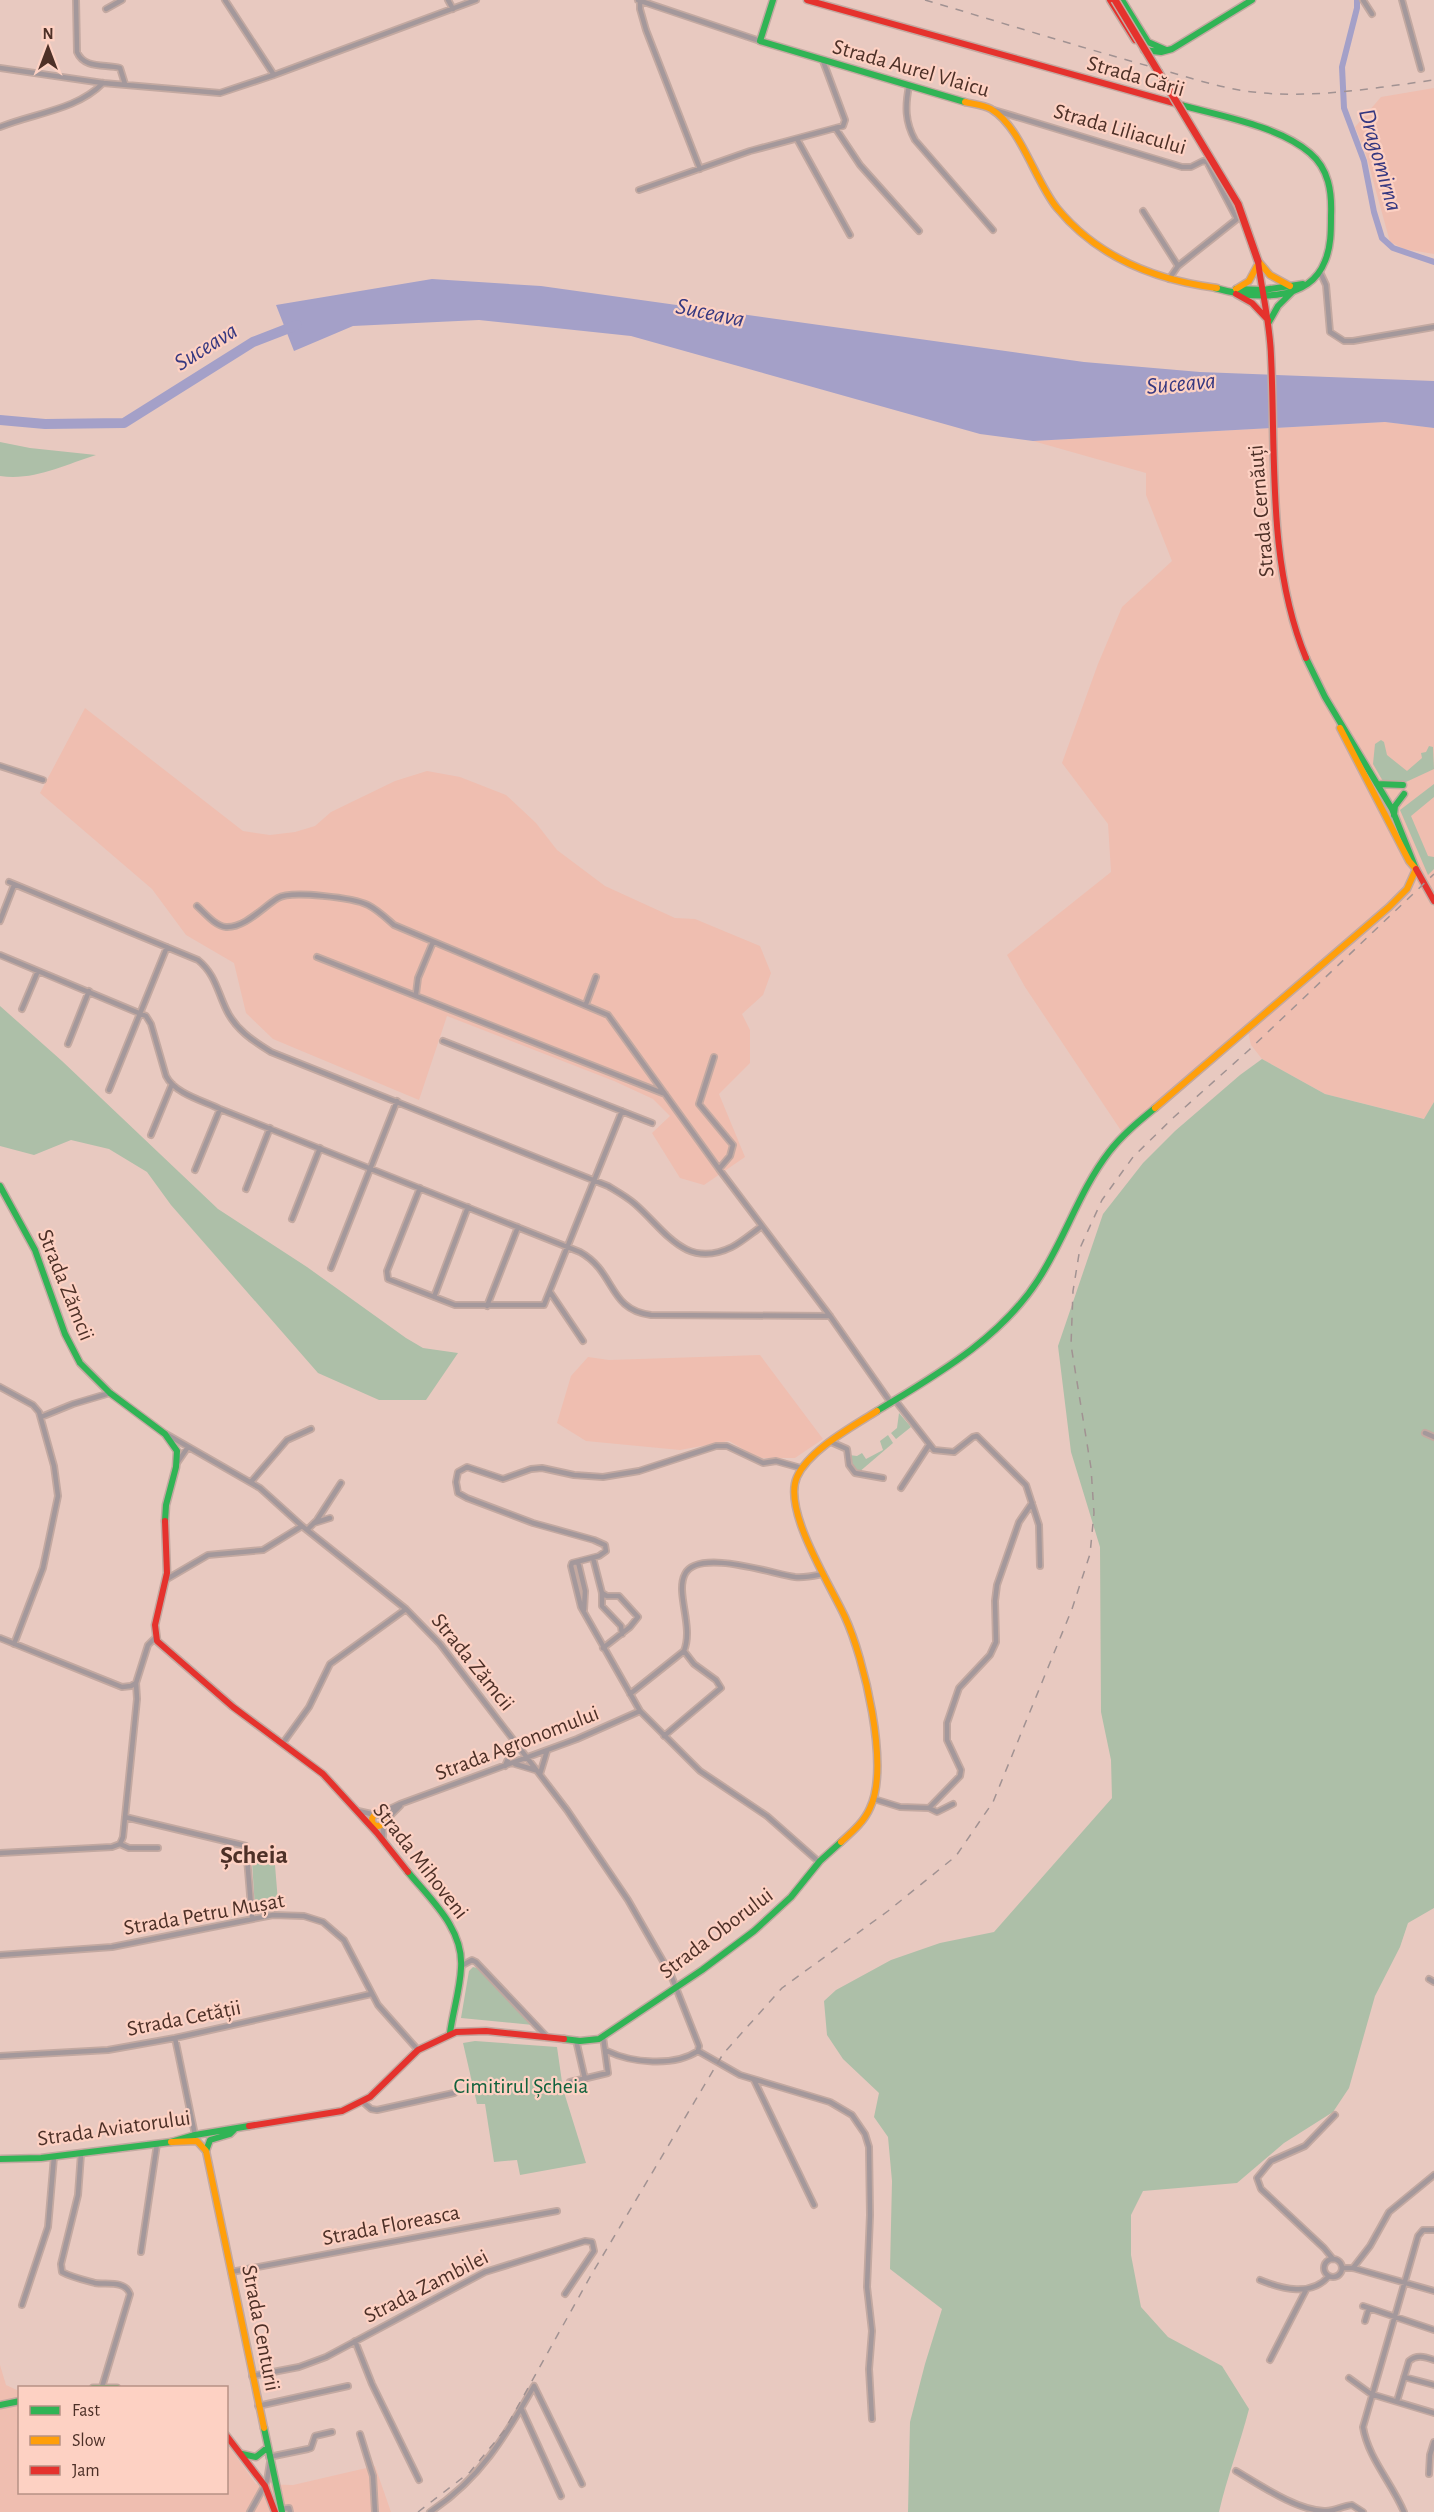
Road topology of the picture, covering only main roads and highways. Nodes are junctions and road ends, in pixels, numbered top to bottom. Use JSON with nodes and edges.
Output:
{"nodes":[{"id":1,"x":773,"y":0,"type":"edge"},
{"id":2,"x":807,"y":0,"type":"edge"},
{"id":3,"x":1110,"y":0,"type":"edge"},
{"id":4,"x":1114,"y":0,"type":"edge"},
{"id":5,"x":1122,"y":0,"type":"edge"},
{"id":6,"x":1252,"y":0,"type":"edge"},
{"id":7,"x":1172,"y":49,"type":"junction"},
{"id":8,"x":1258,"y":261,"type":"junction"},
{"id":9,"x":1292,"y":289,"type":"junction"},
{"id":10,"x":1236,"y":292,"type":"junction"},
{"id":11,"x":1264,"y":294,"type":"junction"},
{"id":12,"x":1269,"y":322,"type":"junction"},
{"id":13,"x":1322,"y":690,"type":"junction"},
{"id":14,"x":1377,"y":784,"type":"junction"},
{"id":15,"x":1394,"y":818,"type":"junction"},
{"id":16,"x":1416,"y":869,"type":"junction"},
{"id":17,"x":1434,"y":902,"type":"edge"},
{"id":18,"x":0,"y":1186,"type":"edge"},
{"id":19,"x":156,"y":1637,"type":"joint"},
{"id":20,"x":450,"y":2033,"type":"junction"},
{"id":21,"x":234,"y":2130,"type":"junction"},
{"id":22,"x":171,"y":2142,"type":"junction"},
{"id":23,"x":206,"y":2151,"type":"junction"},
{"id":24,"x":0,"y":2159,"type":"edge"},
{"id":25,"x":18,"y":2401,"type":"edge"},
{"id":26,"x":0,"y":2405,"type":"edge"},
{"id":27,"x":228,"y":2438,"type":"edge"},
{"id":28,"x":267,"y":2448,"type":"junction"},
{"id":29,"x":242,"y":2454,"type":"junction"},
{"id":30,"x":279,"y":2511,"type":"edge"}],
"edges":[{"from":1,"to":10,"type":"main road","name":"Strada Aurel Vlaicu"},
{"from":2,"to":9,"type":"main road","name":"Strada Gării"},
{"from":3,"to":7,"type":"main road"},
{"from":4,"to":8,"type":"main road","name":"Strada Cernăuți","bridge":true},
{"from":5,"to":7,"type":"main road"},
{"from":6,"to":7,"type":"main road"},
{"from":8,"to":9,"type":"main road"},
{"from":8,"to":10,"type":"main road"},
{"from":8,"to":11,"type":"main road","name":"Strada Cernăuți"},
{"from":9,"to":11,"type":"main road"},
{"from":9,"to":12,"type":"main road"},
{"from":10,"to":11,"type":"main road","name":"Strada Aurel Vlaicu"},
{"from":10,"to":12,"type":"main road"},
{"from":11,"to":12,"type":"main road","name":"Strada Cernăuți"},
{"from":12,"to":13,"type":"main road","name":"Strada Cernăuți"},
{"from":13,"to":14,"type":"main road","name":"Strada Cernăuți"},
{"from":13,"to":16,"type":"main road","name":"Strada Cernăuți"},
{"from":14,"to":15,"type":"main road","name":"Strada Cernăuți"},
{"from":14,"to":15,"type":"main road"},
{"from":15,"to":16,"type":"main road","name":"Strada Cernăuți"},
{"from":16,"to":17,"type":"main road","name":"Strada Cernăuți"},
{"from":16,"to":20,"type":"main road","name":"Strada Oborului"},
{"from":18,"to":19,"type":"main road","name":"Strada Zămcii"},
{"from":19,"to":20,"type":"main road","name":"Strada Mihoveni"},
{"from":20,"to":21,"type":"main road"},
{"from":21,"to":22,"type":"main road","name":"Strada Aviatorului"},
{"from":21,"to":23,"type":"main road"},
{"from":22,"to":23,"type":"main road"},
{"from":22,"to":24,"type":"main road","name":"Strada Aviatorului"},
{"from":23,"to":28,"type":"main road","name":"Strada Centurii"},
{"from":25,"to":26,"type":"main road"},
{"from":27,"to":29,"type":"main road"},
{"from":28,"to":29,"type":"main road"},
{"from":28,"to":30,"type":"main road","name":"Strada Centurii"},
{"from":29,"to":30,"type":"main road"}]}
